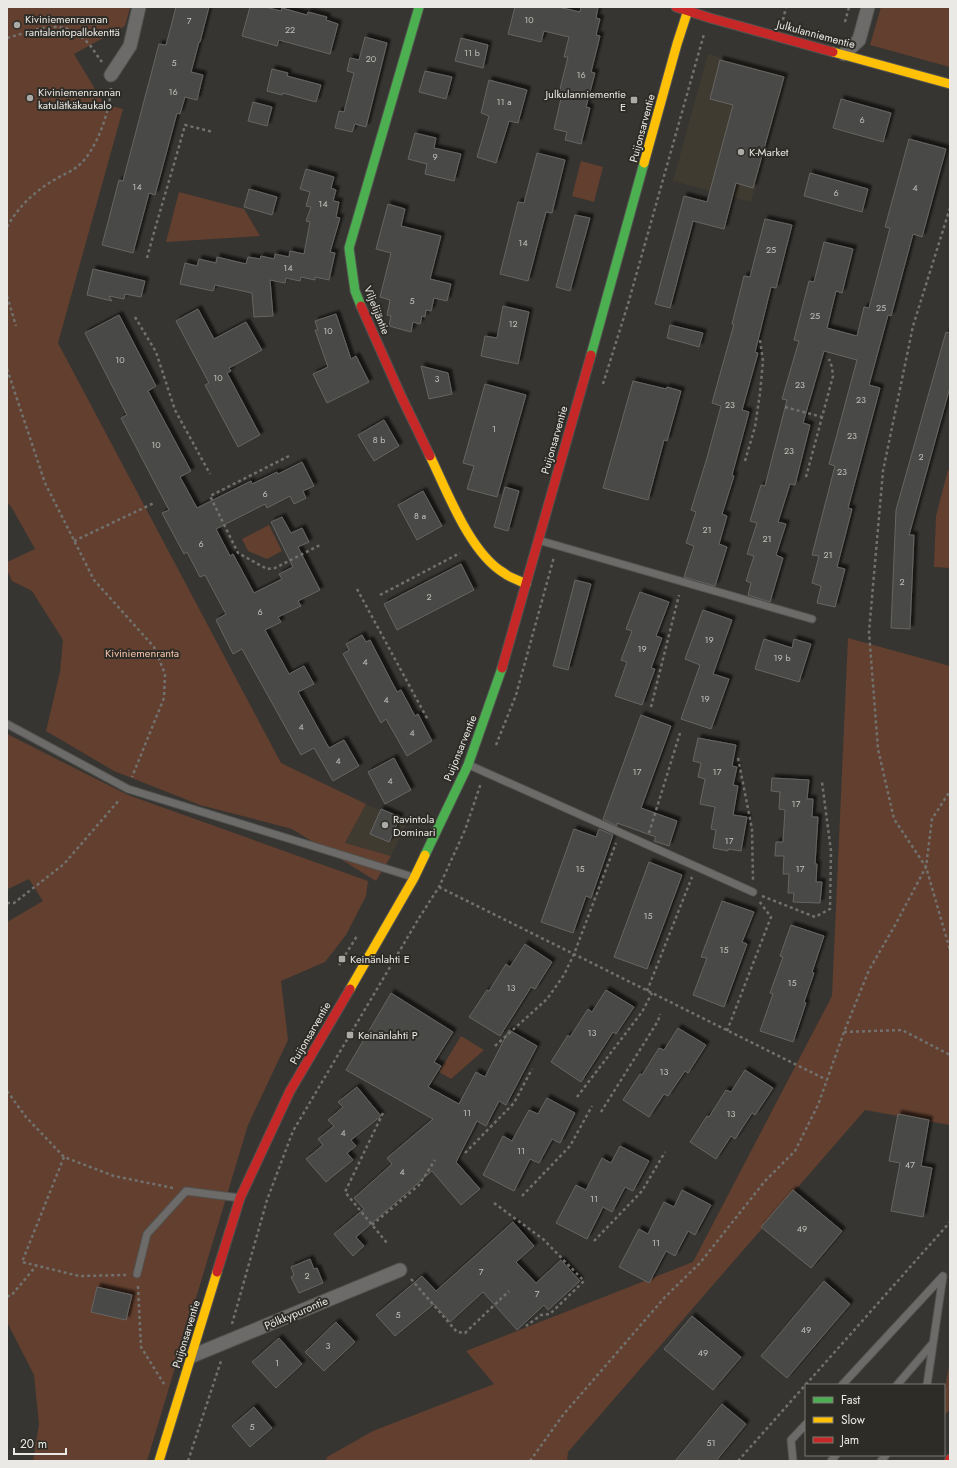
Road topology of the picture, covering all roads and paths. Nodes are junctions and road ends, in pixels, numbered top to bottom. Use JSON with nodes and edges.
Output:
{"nodes":[{"id":1,"x":139,"y":7,"type":"edge"},
{"id":2,"x":419,"y":7,"type":"edge"},
{"id":3,"x":676,"y":7,"type":"edge"},
{"id":4,"x":786,"y":7,"type":"edge"},
{"id":5,"x":849,"y":7,"type":"edge"},
{"id":6,"x":868,"y":7,"type":"edge"},
{"id":7,"x":688,"y":9,"type":"edge"},
{"id":8,"x":845,"y":22,"type":"dead end"},
{"id":9,"x":781,"y":26,"type":"dead end"},
{"id":10,"x":7,"y":38,"type":"edge"},
{"id":11,"x":844,"y":54,"type":"junction"},
{"id":12,"x":111,"y":75,"type":"junction"},
{"id":13,"x":950,"y":84,"type":"edge"},
{"id":14,"x":213,"y":132,"type":"dead end"},
{"id":15,"x":950,"y":208,"type":"edge"},
{"id":16,"x":7,"y":227,"type":"edge"},
{"id":17,"x":147,"y":258,"type":"dead end"},
{"id":18,"x":7,"y":296,"type":"edge"},
{"id":19,"x":135,"y":316,"type":"dead end"},
{"id":20,"x":16,"y":326,"type":"dead end"},
{"id":21,"x":760,"y":340,"type":"dead end"},
{"id":22,"x":829,"y":359,"type":"dead end"},
{"id":23,"x":7,"y":369,"type":"edge"},
{"id":24,"x":785,"y":407,"type":"dead end"},
{"id":25,"x":822,"y":417,"type":"junction"},
{"id":26,"x":289,"y":456,"type":"dead end"},
{"id":27,"x":745,"y":461,"type":"dead end"},
{"id":28,"x":210,"y":474,"type":"dead end"},
{"id":29,"x":806,"y":477,"type":"dead end"},
{"id":30,"x":154,"y":503,"type":"dead end"},
{"id":31,"x":538,"y":540,"type":"junction"},
{"id":32,"x":74,"y":541,"type":"junction"},
{"id":33,"x":322,"y":544,"type":"dead end"},
{"id":34,"x":475,"y":545,"type":"junction"},
{"id":35,"x":526,"y":584,"type":"junction"},
{"id":36,"x":357,"y":589,"type":"dead end"},
{"id":37,"x":380,"y":595,"type":"dead end"},
{"id":38,"x":680,"y":595,"type":"dead end"},
{"id":39,"x":812,"y":618,"type":"dead end"},
{"id":40,"x":651,"y":707,"type":"dead end"},
{"id":41,"x":428,"y":720,"type":"dead end"},
{"id":42,"x":7,"y":724,"type":"edge"},
{"id":43,"x":680,"y":733,"type":"dead end"},
{"id":44,"x":738,"y":758,"type":"dead end"},
{"id":45,"x":468,"y":765,"type":"junction"},
{"id":46,"x":822,"y":782,"type":"dead end"},
{"id":47,"x":128,"y":789,"type":"junction"},
{"id":48,"x":950,"y":791,"type":"edge"},
{"id":49,"x":620,"y":834,"type":"junction"},
{"id":50,"x":646,"y":845,"type":"junction"},
{"id":51,"x":696,"y":867,"type":"junction"},
{"id":52,"x":926,"y":867,"type":"junction"},
{"id":53,"x":414,"y":878,"type":"junction"},
{"id":54,"x":439,"y":887,"type":"dead end"},
{"id":55,"x":753,"y":892,"type":"junction"},
{"id":56,"x":7,"y":903,"type":"edge"},
{"id":57,"x":950,"y":950,"type":"edge"},
{"id":58,"x":574,"y":954,"type":"junction"},
{"id":59,"x":647,"y":991,"type":"junction"},
{"id":60,"x":652,"y":993,"type":"junction"},
{"id":61,"x":660,"y":1014,"type":"dead end"},
{"id":62,"x":727,"y":1031,"type":"junction"},
{"id":63,"x":844,"y":1032,"type":"junction"},
{"id":64,"x":495,"y":1046,"type":"dead end"},
{"id":65,"x":950,"y":1055,"type":"edge"},
{"id":66,"x":532,"y":1069,"type":"dead end"},
{"id":67,"x":827,"y":1080,"type":"junction"},
{"id":68,"x":7,"y":1091,"type":"edge"},
{"id":69,"x":577,"y":1097,"type":"dead end"},
{"id":70,"x":592,"y":1106,"type":"dead end"},
{"id":71,"x":601,"y":1112,"type":"dead end"},
{"id":72,"x":383,"y":1113,"type":"dead end"},
{"id":73,"x":664,"y":1152,"type":"dead end"},
{"id":74,"x":466,"y":1153,"type":"dead end"},
{"id":75,"x":64,"y":1157,"type":"junction"},
{"id":76,"x":435,"y":1160,"type":"dead end"},
{"id":77,"x":186,"y":1191,"type":"junction"},
{"id":78,"x":522,"y":1196,"type":"dead end"},
{"id":79,"x":240,"y":1198,"type":"junction"},
{"id":80,"x":494,"y":1203,"type":"dead end"},
{"id":81,"x":950,"y":1222,"type":"edge"},
{"id":82,"x":372,"y":1225,"type":"junction"},
{"id":83,"x":594,"y":1241,"type":"dead end"},
{"id":84,"x":387,"y":1243,"type":"dead end"},
{"id":85,"x":37,"y":1266,"type":"junction"},
{"id":86,"x":403,"y":1272,"type":"joint"},
{"id":87,"x":138,"y":1274,"type":"junction"},
{"id":88,"x":509,"y":1291,"type":"dead end"},
{"id":89,"x":7,"y":1296,"type":"edge"},
{"id":90,"x":526,"y":1326,"type":"dead end"},
{"id":91,"x":933,"y":1343,"type":"junction"},
{"id":92,"x":192,"y":1356,"type":"junction"},
{"id":93,"x":806,"y":1384,"type":"edge"},
{"id":94,"x":843,"y":1384,"type":"edge"},
{"id":95,"x":898,"y":1384,"type":"edge"},
{"id":96,"x":927,"y":1384,"type":"edge"},
{"id":97,"x":805,"y":1385,"type":"edge"},
{"id":98,"x":177,"y":1406,"type":"junction"},
{"id":99,"x":805,"y":1425,"type":"edge"},
{"id":100,"x":159,"y":1461,"type":"edge"},
{"id":101,"x":530,"y":1461,"type":"edge"},
{"id":102,"x":738,"y":1461,"type":"edge"},
{"id":103,"x":793,"y":1461,"type":"edge"}],
"edges":[{"from":1,"to":12,"type":"street"},
{"from":2,"to":34,"type":"main road","name":"Viljelijäntie"},
{"from":3,"to":7,"type":"main road","name":"Julkulanniementie"},
{"from":4,"to":9,"type":"path"},
{"from":5,"to":8,"type":"path"},
{"from":6,"to":11,"type":"street"},
{"from":7,"to":11,"type":"main road","name":"Julkulanniementie"},
{"from":7,"to":31,"type":"main road","name":"Puijonsarventie"},
{"from":10,"to":12,"type":"path"},
{"from":11,"to":13,"type":"main road","name":"Julkulanniementie"},
{"from":12,"to":16,"type":"path"},
{"from":14,"to":17,"type":"path"},
{"from":15,"to":52,"type":"path"},
{"from":18,"to":20,"type":"path"},
{"from":19,"to":28,"type":"path"},
{"from":21,"to":27,"type":"path"},
{"from":22,"to":25,"type":"path"},
{"from":23,"to":32,"type":"path"},
{"from":24,"to":25,"type":"path"},
{"from":25,"to":29,"type":"path"},
{"from":26,"to":33,"type":"path"},
{"from":30,"to":32,"type":"path"},
{"from":31,"to":35,"type":"main road","name":"Puijonsarventie"},
{"from":31,"to":39,"type":"lane"},
{"from":32,"to":47,"type":"path"},
{"from":34,"to":35,"type":"main road","name":"Viljelijäntie"},
{"from":34,"to":37,"type":"path"},
{"from":35,"to":45,"type":"main road","name":"Puijonsarventie"},
{"from":36,"to":41,"type":"path"},
{"from":38,"to":40,"type":"path"},
{"from":42,"to":47,"type":"lane"},
{"from":43,"to":50,"type":"path"},
{"from":44,"to":55,"type":"path"},
{"from":45,"to":49,"type":"lane"},
{"from":45,"to":53,"type":"main road","name":"Puijonsarventie"},
{"from":46,"to":55,"type":"path"},
{"from":47,"to":53,"type":"lane"},
{"from":47,"to":56,"type":"path"},
{"from":48,"to":52,"type":"path"},
{"from":49,"to":50,"type":"lane"},
{"from":49,"to":58,"type":"path"},
{"from":50,"to":51,"type":"lane"},
{"from":51,"to":55,"type":"lane"},
{"from":51,"to":59,"type":"path"},
{"from":52,"to":57,"type":"path"},
{"from":52,"to":63,"type":"path"},
{"from":53,"to":79,"type":"main road","name":"Puijonsarventie"},
{"from":54,"to":58,"type":"path"},
{"from":55,"to":62,"type":"path"},
{"from":58,"to":59,"type":"path"},
{"from":58,"to":64,"type":"path"},
{"from":59,"to":60,"type":"path"},
{"from":60,"to":62,"type":"path"},
{"from":60,"to":69,"type":"path"},
{"from":61,"to":71,"type":"path"},
{"from":62,"to":67,"type":"path"},
{"from":63,"to":65,"type":"path"},
{"from":63,"to":67,"type":"path"},
{"from":66,"to":74,"type":"path"},
{"from":67,"to":101,"type":"path"},
{"from":68,"to":75,"type":"path"},
{"from":70,"to":78,"type":"path"},
{"from":72,"to":82,"type":"path"},
{"from":73,"to":83,"type":"path"},
{"from":75,"to":77,"type":"path"},
{"from":75,"to":85,"type":"path"},
{"from":76,"to":82,"type":"path"},
{"from":77,"to":79,"type":"lane"},
{"from":77,"to":87,"type":"lane"},
{"from":79,"to":92,"type":"main road","name":"Puijonsarventie"},
{"from":80,"to":90,"type":"path"},
{"from":81,"to":93,"type":"path"},
{"from":82,"to":84,"type":"path"},
{"from":85,"to":87,"type":"path"},
{"from":85,"to":89,"type":"path"},
{"from":86,"to":88,"type":"path"},
{"from":86,"to":92,"type":"street","name":"Pölkkypurontie"},
{"from":87,"to":98,"type":"path"},
{"from":91,"to":94,"type":"lane"},
{"from":91,"to":95,"type":"lane"},
{"from":91,"to":96,"type":"lane"},
{"from":92,"to":98,"type":"main road","name":"Puijonsarventie"},
{"from":97,"to":102,"type":"path"},
{"from":98,"to":100,"type":"main road","name":"Puijonsarventie"},
{"from":99,"to":103,"type":"lane"}]}
